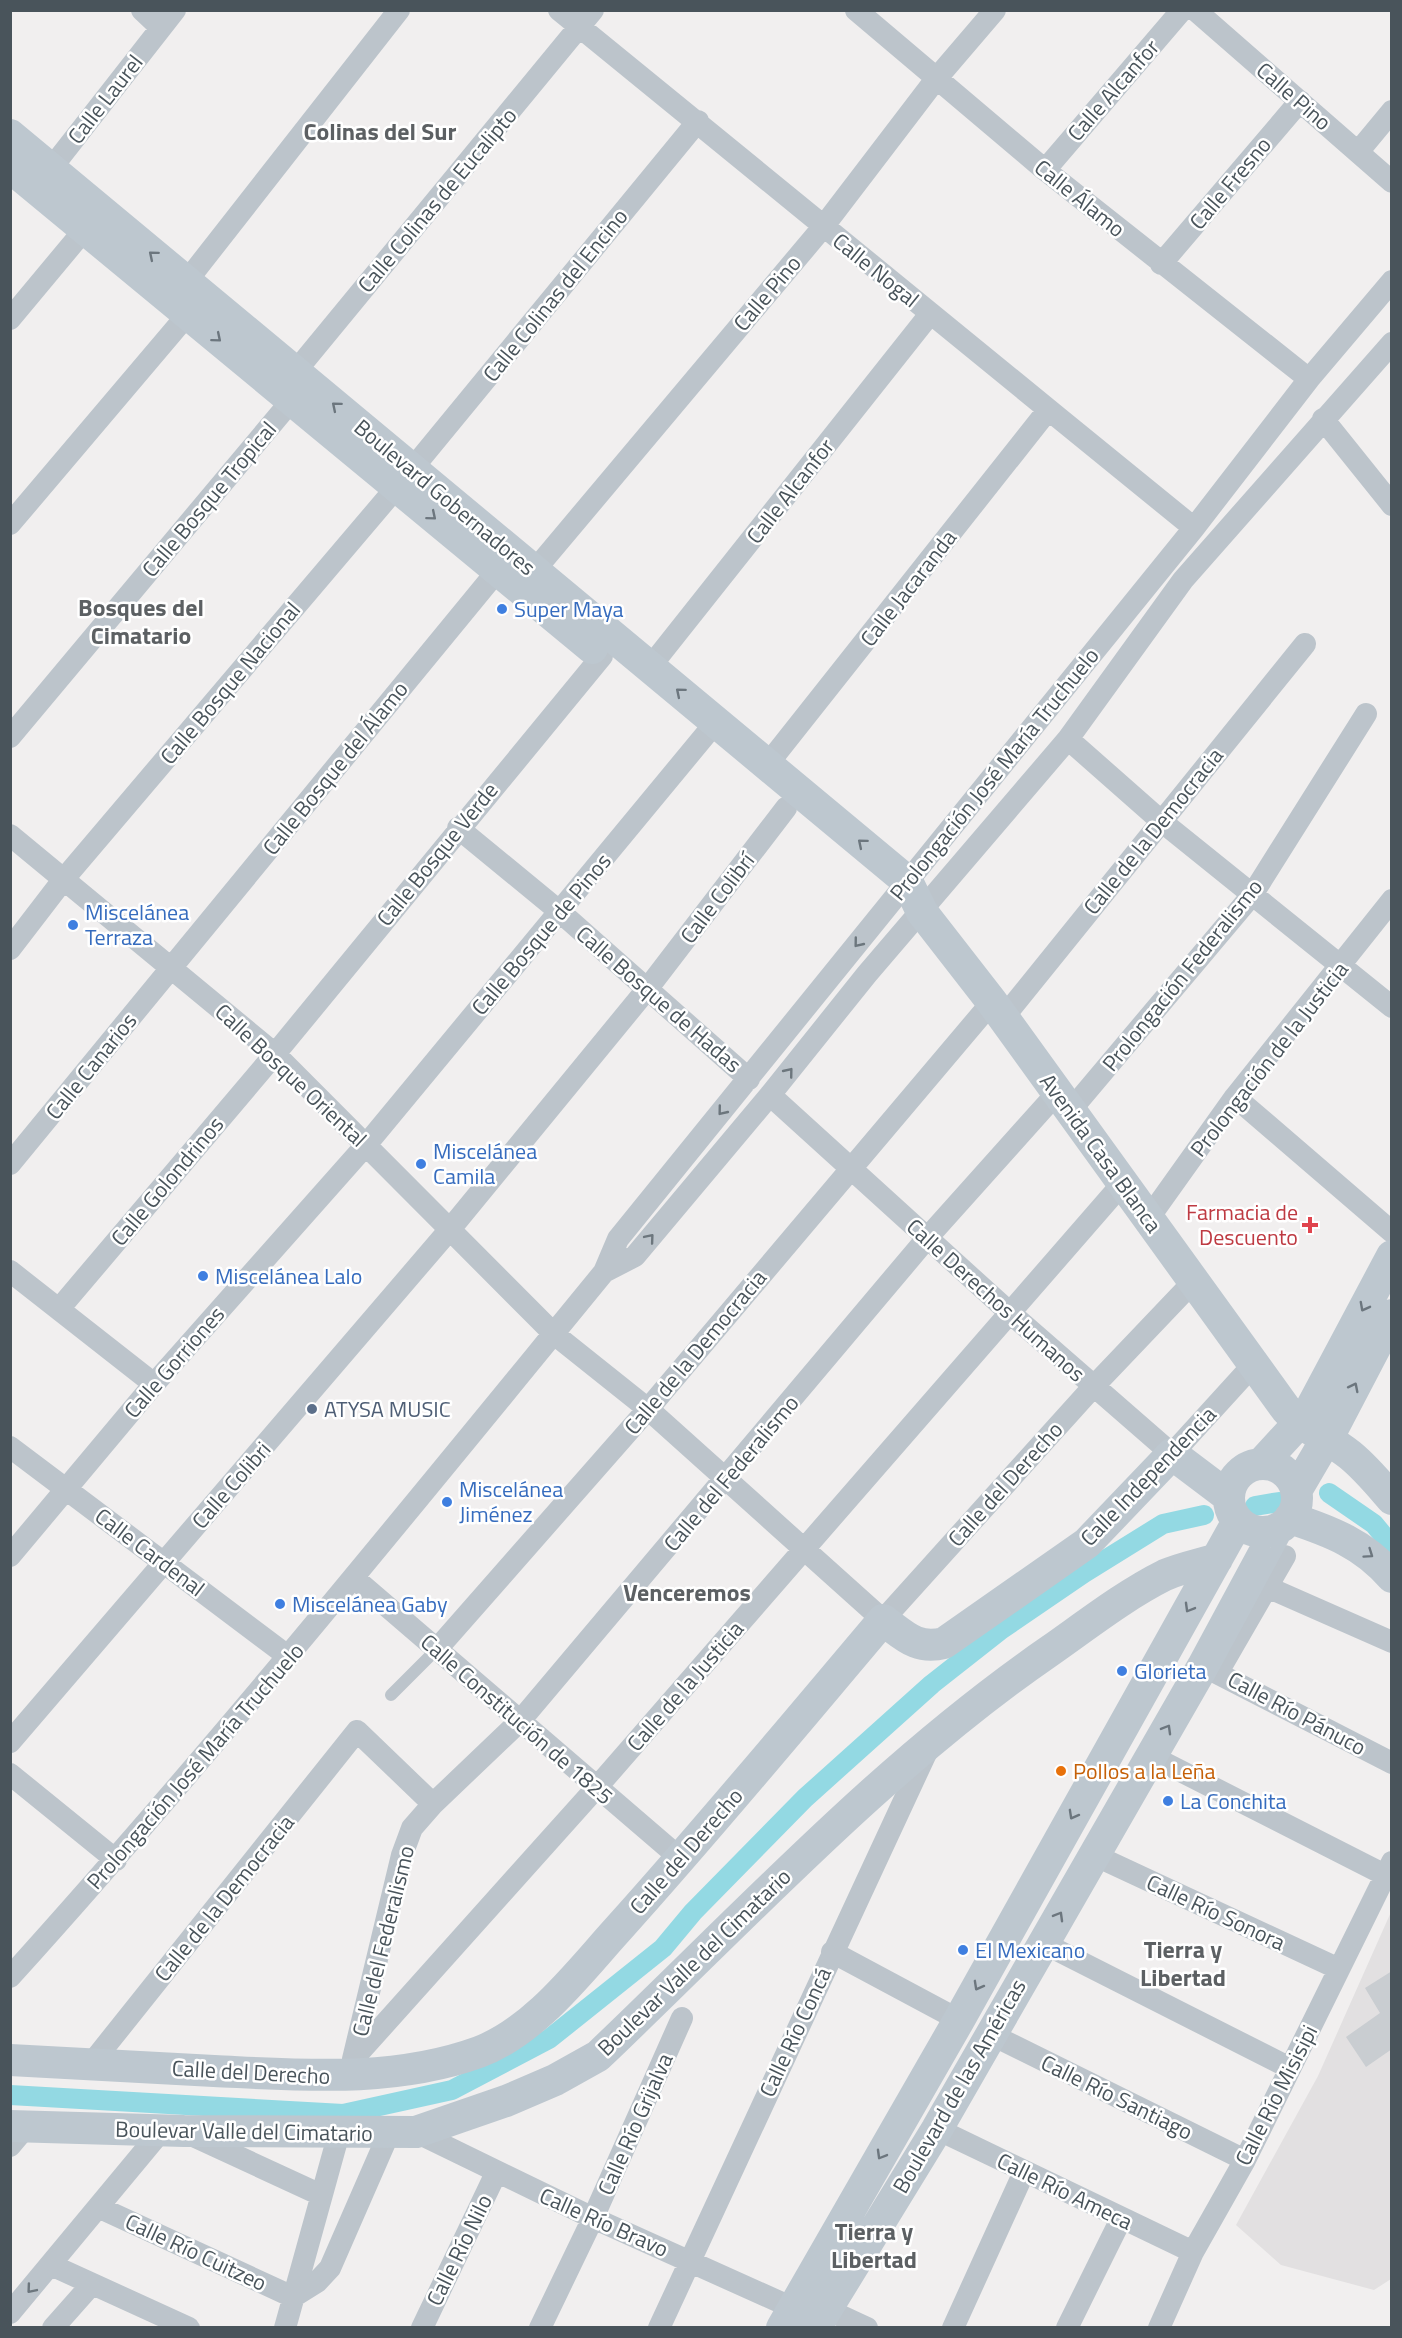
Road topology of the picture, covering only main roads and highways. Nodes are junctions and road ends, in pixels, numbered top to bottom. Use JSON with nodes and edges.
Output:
{"nodes":[{"id":1,"x":10,"y":135,"type":"edge"},
{"id":2,"x":10,"y":167,"type":"edge"},
{"id":3,"x":43,"y":179,"type":"junction"},
{"id":4,"x":293,"y":386,"type":"junction"},
{"id":5,"x":404,"y":477,"type":"junction"},
{"id":6,"x":710,"y":731,"type":"junction"},
{"id":7,"x":908,"y":897,"type":"junction"},
{"id":8,"x":1392,"y":1256,"type":"edge"},
{"id":9,"x":1392,"y":1315,"type":"edge"},
{"id":10,"x":1313,"y":1431,"type":"junction"},
{"id":11,"x":1172,"y":1454,"type":"joint"},
{"id":12,"x":1263,"y":1463,"type":"junction"},
{"id":13,"x":1392,"y":1499,"type":"edge"},
{"id":14,"x":1233,"y":1509,"type":"junction"},
{"id":15,"x":1287,"y":1523,"type":"junction"},
{"id":16,"x":1217,"y":1559,"type":"junction"},
{"id":17,"x":1392,"y":1576,"type":"edge"},
{"id":18,"x":883,"y":1620,"type":"joint"},
{"id":19,"x":10,"y":2060,"type":"edge"},
{"id":20,"x":16,"y":2133,"type":"edge"},
{"id":21,"x":804,"y":2318,"type":"edge"}],
"edges":[{"from":1,"to":3,"type":"main road","name":"Boulevard Gobernadores"},
{"from":2,"to":3,"type":"main road","name":"Boulevard Gobernadores"},
{"from":4,"to":3,"type":"main road","name":"Boulevard Gobernadores","one_way":true},
{"from":3,"to":4,"type":"main road","name":"Boulevard Gobernadores","one_way":true},
{"from":4,"to":5,"type":"main road","name":"Boulevard Gobernadores"},
{"from":6,"to":5,"type":"main road","name":"Boulevard Gobernadores","one_way":true},
{"from":5,"to":6,"type":"main road","name":"Boulevard Gobernadores","one_way":true},
{"from":6,"to":7,"type":"main road","name":"Boulevard Gobernadores"},
{"from":7,"to":6,"type":"main road","name":"Boulevard Gobernadores","one_way":true},
{"from":7,"to":10,"type":"main road","name":"Avenida Casa Blanca"},
{"from":8,"to":10,"type":"main road","name":"Boulevard de las Américas","one_way":true},
{"from":10,"to":9,"type":"main road","name":"Boulevard de las Américas","one_way":true},
{"from":10,"to":12,"type":"main road","name":"Boulevard de las Américas"},
{"from":10,"to":13,"type":"main road","name":"Avenida Casa Blanca"},
{"from":10,"to":15,"type":"main road","name":"Boulevard de las Américas"},
{"from":11,"to":14,"type":"main road","name":"Calle Derechos Humanos"},
{"from":11,"to":18,"type":"main road","name":"Calle Independencia"},
{"from":12,"to":14,"type":"main road"},
{"from":12,"to":15,"type":"main road"},
{"from":14,"to":15,"type":"main road"},
{"from":14,"to":16,"type":"main road","name":"Boulevard de las Américas"},
{"from":15,"to":17,"type":"main road","one_way":true},
{"from":21,"to":15,"type":"main road","name":"Boulevard de las Américas","one_way":true},
{"from":16,"to":20,"type":"main road","name":"Boulevar Valle del Cimatario"},
{"from":16,"to":21,"type":"main road","name":"Boulevard de las Américas","one_way":true},
{"from":18,"to":19,"type":"main road","name":"Calle del Derecho"}]}
